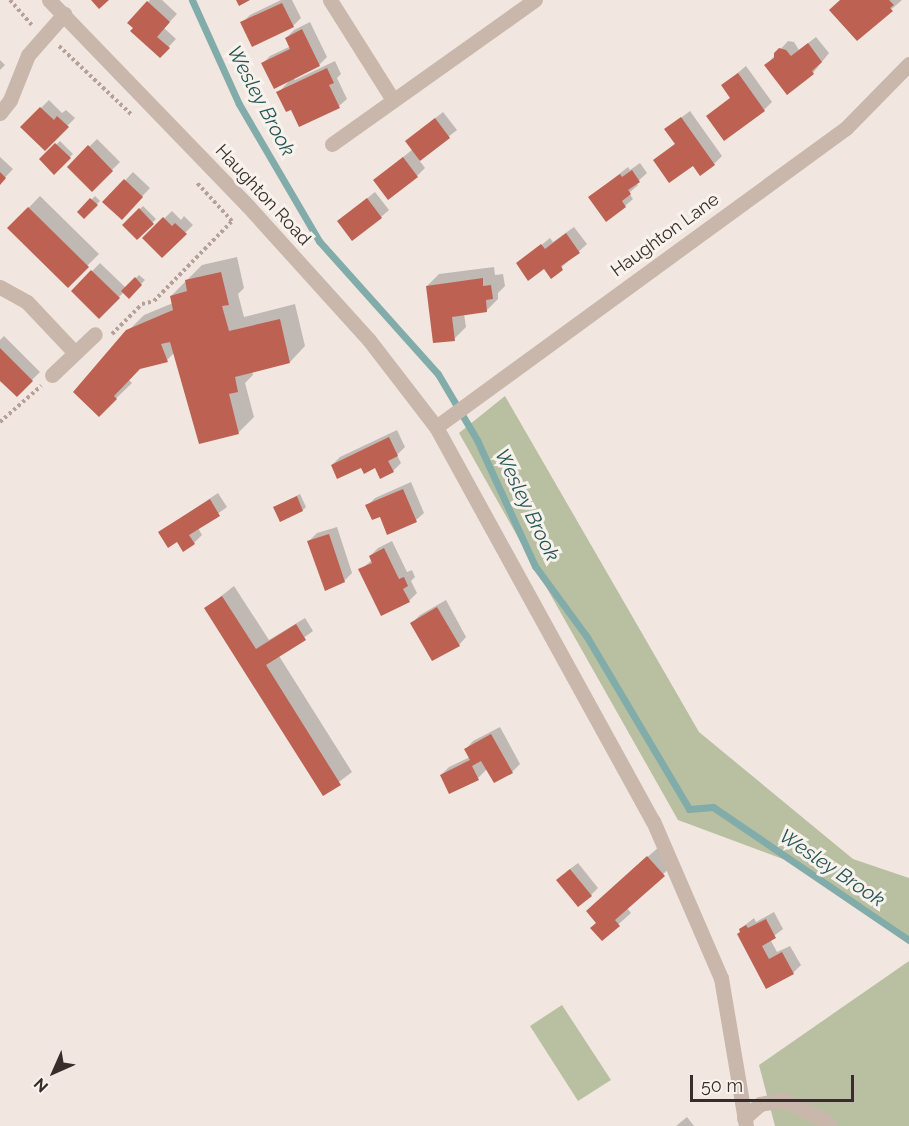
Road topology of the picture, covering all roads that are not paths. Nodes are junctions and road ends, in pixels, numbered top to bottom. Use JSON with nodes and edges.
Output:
{"nodes":[{"id":1,"x":49,"y":0,"type":"edge"},
{"id":2,"x":330,"y":0,"type":"edge"},
{"id":3,"x":535,"y":0,"type":"edge"},
{"id":4,"x":64,"y":14,"type":"junction"},
{"id":5,"x":909,"y":64,"type":"edge"},
{"id":6,"x":393,"y":100,"type":"junction"},
{"id":7,"x":0,"y":113,"type":"edge"},
{"id":8,"x":332,"y":144,"type":"dead end"},
{"id":9,"x":0,"y":288,"type":"edge"},
{"id":10,"x":95,"y":334,"type":"road end"},
{"id":11,"x":75,"y":353,"type":"junction"},
{"id":12,"x":52,"y":375,"type":"road end"},
{"id":13,"x":436,"y":427,"type":"junction"},
{"id":14,"x":745,"y":1122,"type":"edge"},
{"id":15,"x":829,"y":1126,"type":"edge"}],
"edges":[{"from":1,"to":4,"type":"street","name":"Haughton Road"},
{"from":2,"to":6,"type":"street"},
{"from":3,"to":6,"type":"street"},
{"from":4,"to":7,"type":"street"},
{"from":4,"to":13,"type":"street","name":"Haughton Road"},
{"from":5,"to":13,"type":"street","name":"Haughton Lane"},
{"from":6,"to":8,"type":"street"},
{"from":9,"to":11,"type":"street"},
{"from":10,"to":11,"type":"street"},
{"from":11,"to":12,"type":"street"},
{"from":13,"to":14,"type":"street","name":"Haughton Road"},
{"from":14,"to":15,"type":"street"}]}
